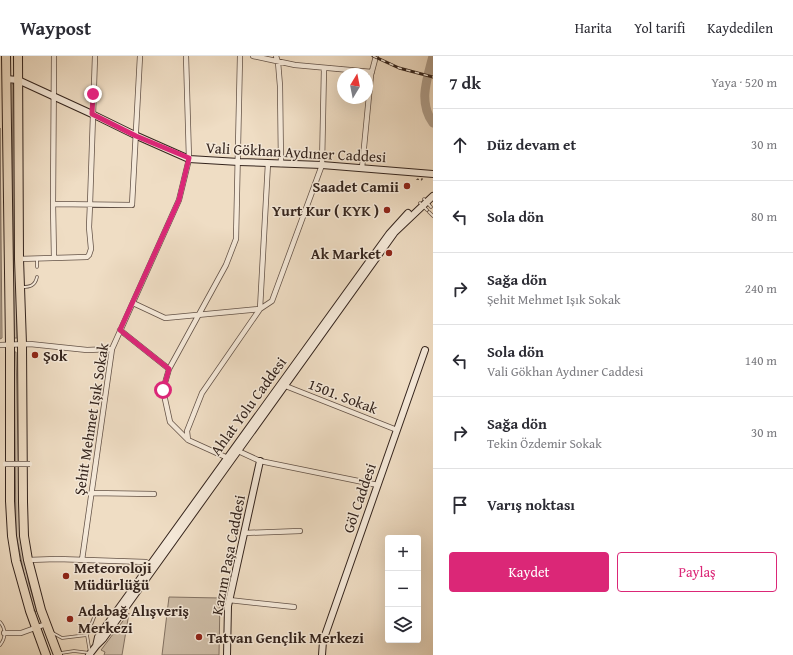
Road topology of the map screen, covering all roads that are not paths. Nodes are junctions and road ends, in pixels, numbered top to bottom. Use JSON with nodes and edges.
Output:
{"nodes":[{"id":1,"x":6,"y":56,"type":"edge"},
{"id":2,"x":18,"y":56,"type":"edge"},
{"id":3,"x":54,"y":56,"type":"edge"},
{"id":4,"x":95,"y":56,"type":"edge"},
{"id":5,"x":140,"y":56,"type":"edge"},
{"id":6,"x":186,"y":56,"type":"edge"},
{"id":7,"x":240,"y":56,"type":"edge"},
{"id":8,"x":253,"y":56,"type":"edge"},
{"id":9,"x":276,"y":56,"type":"edge"},
{"id":10,"x":376,"y":56,"type":"edge"},
{"id":11,"x":278,"y":62,"type":"junction"},
{"id":12,"x":324,"y":68,"type":"junction"},
{"id":13,"x":373,"y":68,"type":"edge"},
{"id":14,"x":337,"y":69,"type":"edge"},
{"id":15,"x":6,"y":79,"type":"junction"},
{"id":16,"x":18,"y":80,"type":"junction"},
{"id":17,"x":54,"y":96,"type":"junction"},
{"id":18,"x":369,"y":104,"type":"edge"},
{"id":19,"x":92,"y":114,"type":"junction"},
{"id":20,"x":136,"y":136,"type":"junction"},
{"id":21,"x":189,"y":158,"type":"junction"},
{"id":22,"x":239,"y":162,"type":"junction"},
{"id":23,"x":268,"y":163,"type":"junction"},
{"id":24,"x":281,"y":164,"type":"junction"},
{"id":25,"x":322,"y":165,"type":"junction"},
{"id":26,"x":362,"y":168,"type":"junction"},
{"id":27,"x":433,"y":174,"type":"edge"},
{"id":28,"x":433,"y":190,"type":"edge"},
{"id":29,"x":433,"y":196,"type":"edge"},
{"id":30,"x":423,"y":202,"type":"junction"},
{"id":31,"x":53,"y":204,"type":"junction"},
{"id":32,"x":90,"y":204,"type":"junction"},
{"id":33,"x":431,"y":207,"type":"dead end"},
{"id":34,"x":433,"y":216,"type":"edge"},
{"id":35,"x":54,"y":258,"type":"junction"},
{"id":36,"x":19,"y":259,"type":"junction"},
{"id":37,"x":37,"y":259,"type":"junction"},
{"id":38,"x":37,"y":267,"type":"dead end"},
{"id":39,"x":37,"y":277,"type":"dead end"},
{"id":40,"x":20,"y":287,"type":"junction"},
{"id":41,"x":132,"y":303,"type":"junction"},
{"id":42,"x":260,"y":309,"type":"junction"},
{"id":43,"x":198,"y":314,"type":"junction"},
{"id":44,"x":120,"y":330,"type":"junction"},
{"id":45,"x":10,"y":344,"type":"junction"},
{"id":46,"x":22,"y":344,"type":"junction"},
{"id":47,"x":0,"y":345,"type":"edge"},
{"id":48,"x":112,"y":349,"type":"junction"},
{"id":49,"x":425,"y":350,"type":"dead end"},
{"id":50,"x":169,"y":369,"type":"junction"},
{"id":51,"x":282,"y":385,"type":"junction"},
{"id":52,"x":397,"y":430,"type":"junction"},
{"id":53,"x":188,"y":440,"type":"junction"},
{"id":54,"x":236,"y":450,"type":"junction"},
{"id":55,"x":229,"y":459,"type":"junction"},
{"id":56,"x":260,"y":461,"type":"junction"},
{"id":57,"x":5,"y":464,"type":"dead end"},
{"id":58,"x":30,"y":464,"type":"dead end"},
{"id":59,"x":378,"y":485,"type":"junction"},
{"id":60,"x":91,"y":493,"type":"junction"},
{"id":61,"x":154,"y":494,"type":"dead end"},
{"id":62,"x":300,"y":531,"type":"dead end"},
{"id":63,"x":244,"y":533,"type":"junction"},
{"id":64,"x":28,"y":560,"type":"junction"},
{"id":65,"x":82,"y":560,"type":"junction"},
{"id":66,"x":153,"y":565,"type":"junction"},
{"id":67,"x":229,"y":600,"type":"junction"},
{"id":68,"x":294,"y":607,"type":"dead end"},
{"id":69,"x":95,"y":615,"type":"dead end"},
{"id":70,"x":0,"y":622,"type":"edge"},
{"id":71,"x":46,"y":624,"type":"junction"},
{"id":72,"x":35,"y":627,"type":"junction"},
{"id":73,"x":4,"y":633,"type":"junction"},
{"id":74,"x":87,"y":635,"type":"junction"},
{"id":75,"x":0,"y":645,"type":"edge"},
{"id":76,"x":91,"y":654,"type":"edge"},
{"id":77,"x":46,"y":655,"type":"edge"},
{"id":78,"x":58,"y":655,"type":"edge"},
{"id":79,"x":227,"y":655,"type":"edge"},
{"id":80,"x":322,"y":655,"type":"edge"}],
"edges":[{"from":1,"to":15,"type":"highway"},
{"from":2,"to":16,"type":"highway"},
{"from":3,"to":17,"type":"street"},
{"from":4,"to":19,"type":"street"},
{"from":5,"to":20,"type":"street"},
{"from":6,"to":21,"type":"street","name":"Şehit Mehmet Işık Sokak"},
{"from":7,"to":22,"type":"street"},
{"from":8,"to":11,"type":"street"},
{"from":9,"to":11,"type":"street"},
{"from":10,"to":13,"type":"street"},
{"from":11,"to":12,"type":"street"},
{"from":11,"to":24,"type":"street"},
{"from":12,"to":14,"type":"street"},
{"from":12,"to":25,"type":"street"},
{"from":15,"to":16,"type":"street","name":"Vali Gökhan Aydıner Caddesi"},
{"from":15,"to":45,"type":"highway"},
{"from":16,"to":17,"type":"street","name":"Vali Gökhan Aydıner Caddesi"},
{"from":16,"to":36,"type":"highway"},
{"from":17,"to":19,"type":"street","name":"Vali Gökhan Aydıner Caddesi"},
{"from":17,"to":31,"type":"street"},
{"from":18,"to":26,"type":"street"},
{"from":19,"to":20,"type":"street","name":"Vali Gökhan Aydıner Caddesi"},
{"from":19,"to":32,"type":"street"},
{"from":20,"to":21,"type":"street","name":"Vali Gökhan Aydıner Caddesi"},
{"from":20,"to":32,"type":"street"},
{"from":21,"to":22,"type":"street","name":"Vali Gökhan Aydıner Caddesi"},
{"from":21,"to":41,"type":"street","name":"Şehit Mehmet Işık Sokak"},
{"from":22,"to":23,"type":"street","name":"Vali Gökhan Aydıner Caddesi"},
{"from":22,"to":43,"type":"street"},
{"from":23,"to":24,"type":"street","name":"Vali Gökhan Aydıner Caddesi"},
{"from":23,"to":42,"type":"street"},
{"from":24,"to":25,"type":"street","name":"Vali Gökhan Aydıner Caddesi"},
{"from":25,"to":26,"type":"street","name":"Vali Gökhan Aydıner Caddesi"},
{"from":25,"to":42,"type":"street"},
{"from":26,"to":27,"type":"street","name":"Vali Gökhan Aydıner Caddesi"},
{"from":28,"to":30,"type":"street","name":"Ahlat Yolu Caddesi"},
{"from":29,"to":30,"type":"street","name":"Ahlat Yolu Caddesi"},
{"from":30,"to":33,"type":"lane"},
{"from":30,"to":34,"type":"lane"},
{"from":30,"to":51,"type":"street","name":"Ahlat Yolu Caddesi"},
{"from":31,"to":32,"type":"street"},
{"from":31,"to":35,"type":"street"},
{"from":32,"to":35,"type":"street"},
{"from":35,"to":37,"type":"street"},
{"from":36,"to":37,"type":"street"},
{"from":36,"to":40,"type":"highway"},
{"from":37,"to":38,"type":"lane"},
{"from":39,"to":40,"type":"lane"},
{"from":40,"to":46,"type":"highway"},
{"from":41,"to":43,"type":"street"},
{"from":41,"to":44,"type":"street","name":"Şehit Mehmet Işık Sokak"},
{"from":42,"to":43,"type":"street"},
{"from":42,"to":53,"type":"street"},
{"from":43,"to":50,"type":"street"},
{"from":44,"to":48,"type":"street","name":"Şehit Mehmet Işık Sokak"},
{"from":44,"to":50,"type":"street"},
{"from":45,"to":46,"type":"street"},
{"from":45,"to":47,"type":"street"},
{"from":45,"to":72,"type":"highway"},
{"from":46,"to":48,"type":"street"},
{"from":46,"to":64,"type":"highway"},
{"from":48,"to":60,"type":"street","name":"Şehit Mehmet Işık Sokak"},
{"from":49,"to":52,"type":"street","name":"Göl Caddesi"},
{"from":50,"to":53,"type":"street"},
{"from":51,"to":52,"type":"street","name":"1501. Sokak"},
{"from":51,"to":54,"type":"street","name":"Ahlat Yolu Caddesi"},
{"from":52,"to":59,"type":"street","name":"Göl Caddesi"},
{"from":53,"to":55,"type":"street"},
{"from":54,"to":55,"type":"street","name":"Ahlat Yolu Caddesi"},
{"from":54,"to":56,"type":"street"},
{"from":55,"to":66,"type":"street","name":"Ahlat Yolu Caddesi"},
{"from":56,"to":59,"type":"street"},
{"from":56,"to":63,"type":"street","name":"Kazım Paşa Caddesi"},
{"from":57,"to":58,"type":"street","bridge":true},
{"from":59,"to":80,"type":"street","name":"Göl Caddesi"},
{"from":60,"to":61,"type":"street"},
{"from":60,"to":65,"type":"street","name":"Şehit Mehmet Işık Sokak"},
{"from":62,"to":63,"type":"street"},
{"from":63,"to":67,"type":"street","name":"Kazım Paşa Caddesi"},
{"from":64,"to":65,"type":"street"},
{"from":64,"to":71,"type":"highway"},
{"from":65,"to":66,"type":"street"},
{"from":66,"to":76,"type":"street","name":"Ahlat Yolu Caddesi"},
{"from":67,"to":68,"type":"street"},
{"from":67,"to":79,"type":"street","name":"Kazım Paşa Caddesi"},
{"from":69,"to":74,"type":"lane"},
{"from":70,"to":73,"type":"lane"},
{"from":71,"to":72,"type":"street"},
{"from":71,"to":74,"type":"lane"},
{"from":71,"to":78,"type":"highway"},
{"from":72,"to":73,"type":"street"},
{"from":72,"to":77,"type":"highway"},
{"from":73,"to":75,"type":"lane"},
{"from":74,"to":76,"type":"lane"},
{"from":76,"to":78,"type":"lane"}]}
